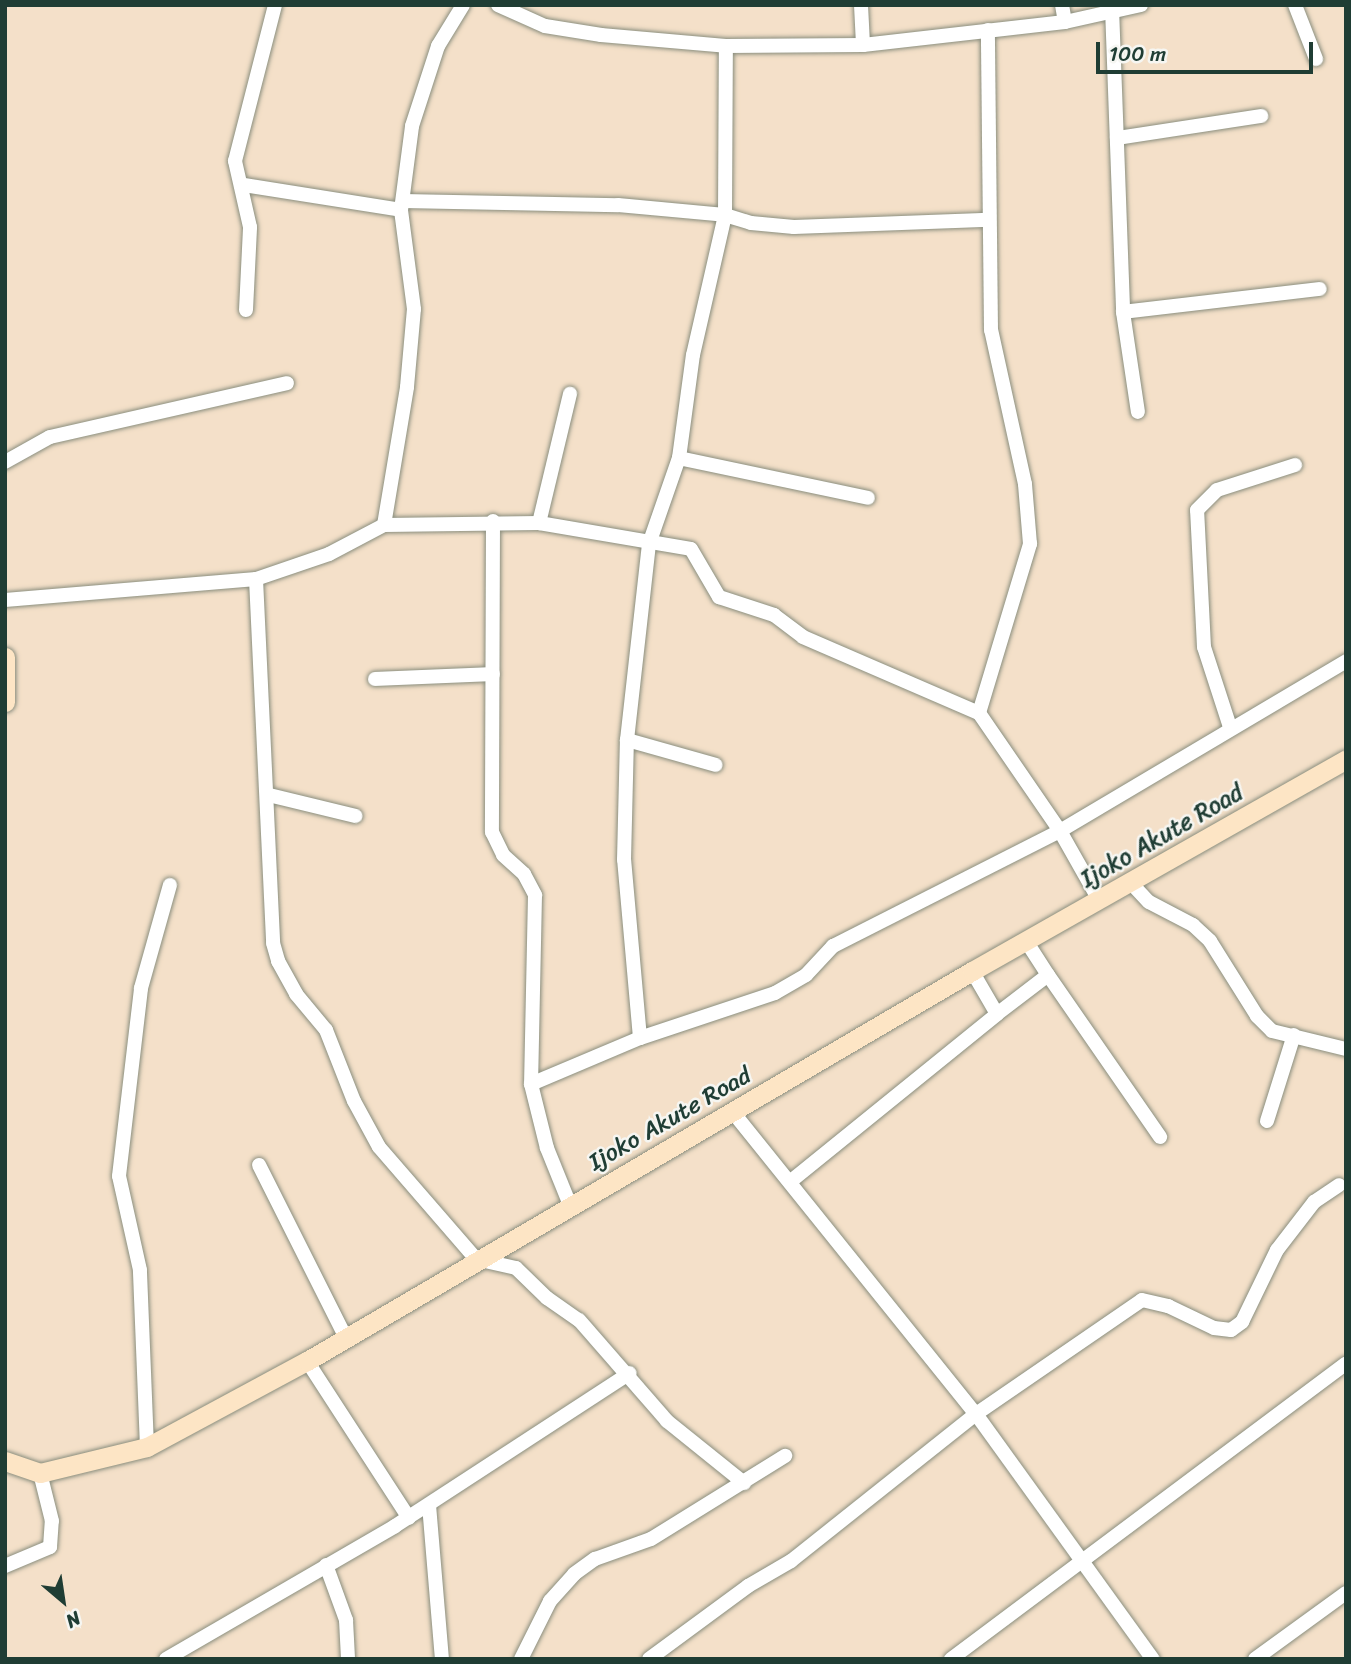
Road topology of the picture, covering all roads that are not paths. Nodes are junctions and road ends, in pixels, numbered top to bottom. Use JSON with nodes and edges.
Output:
{"nodes":[{"id":1,"x":275,"y":5,"type":"edge"},
{"id":2,"x":463,"y":5,"type":"edge"},
{"id":3,"x":498,"y":5,"type":"edge"},
{"id":4,"x":860,"y":5,"type":"edge"},
{"id":5,"x":1062,"y":5,"type":"edge"},
{"id":6,"x":1141,"y":5,"type":"edge"},
{"id":7,"x":1295,"y":5,"type":"edge"},
{"id":8,"x":1112,"y":8,"type":"junction"},
{"id":9,"x":1065,"y":22,"type":"junction"},
{"id":10,"x":988,"y":30,"type":"junction"},
{"id":11,"x":863,"y":45,"type":"junction"},
{"id":12,"x":726,"y":46,"type":"junction"},
{"id":13,"x":1316,"y":59,"type":"dead end"},
{"id":14,"x":1261,"y":116,"type":"dead end"},
{"id":15,"x":1117,"y":138,"type":"junction"},
{"id":16,"x":244,"y":185,"type":"junction"},
{"id":17,"x":402,"y":206,"type":"junction"},
{"id":18,"x":725,"y":215,"type":"junction"},
{"id":19,"x":989,"y":220,"type":"junction"},
{"id":20,"x":1320,"y":289,"type":"dead end"},
{"id":21,"x":246,"y":310,"type":"dead end"},
{"id":22,"x":1123,"y":312,"type":"junction"},
{"id":23,"x":287,"y":383,"type":"dead end"},
{"id":24,"x":570,"y":394,"type":"dead end"},
{"id":25,"x":1139,"y":412,"type":"dead end"},
{"id":26,"x":679,"y":458,"type":"junction"},
{"id":27,"x":5,"y":462,"type":"edge"},
{"id":28,"x":1295,"y":465,"type":"dead end"},
{"id":29,"x":868,"y":498,"type":"dead end"},
{"id":30,"x":493,"y":521,"type":"junction"},
{"id":31,"x":539,"y":523,"type":"junction"},
{"id":32,"x":384,"y":525,"type":"junction"},
{"id":33,"x":649,"y":544,"type":"junction"},
{"id":34,"x":256,"y":579,"type":"junction"},
{"id":35,"x":5,"y":600,"type":"edge"},
{"id":36,"x":5,"y":657,"type":"edge"},
{"id":37,"x":1346,"y":662,"type":"edge"},
{"id":38,"x":493,"y":674,"type":"junction"},
{"id":39,"x":375,"y":679,"type":"dead end"},
{"id":40,"x":5,"y":700,"type":"edge"},
{"id":41,"x":979,"y":713,"type":"junction"},
{"id":42,"x":1230,"y":727,"type":"junction"},
{"id":43,"x":627,"y":740,"type":"junction"},
{"id":44,"x":1346,"y":759,"type":"edge"},
{"id":45,"x":716,"y":765,"type":"dead end"},
{"id":46,"x":269,"y":795,"type":"junction"},
{"id":47,"x":356,"y":816,"type":"dead end"},
{"id":48,"x":1060,"y":831,"type":"junction"},
{"id":49,"x":1130,"y":883,"type":"junction"},
{"id":50,"x":170,"y":885,"type":"dead end"},
{"id":51,"x":1099,"y":900,"type":"junction"},
{"id":52,"x":1026,"y":941,"type":"junction"},
{"id":53,"x":972,"y":971,"type":"junction"},
{"id":54,"x":1048,"y":975,"type":"junction"},
{"id":55,"x":997,"y":1014,"type":"junction"},
{"id":56,"x":1294,"y":1035,"type":"junction"},
{"id":57,"x":640,"y":1038,"type":"junction"},
{"id":58,"x":1346,"y":1049,"type":"edge"},
{"id":59,"x":531,"y":1084,"type":"junction"},
{"id":60,"x":732,"y":1111,"type":"junction"},
{"id":61,"x":1267,"y":1121,"type":"dead end"},
{"id":62,"x":1160,"y":1137,"type":"dead end"},
{"id":63,"x":259,"y":1165,"type":"dead end"},
{"id":64,"x":791,"y":1181,"type":"junction"},
{"id":65,"x":1339,"y":1185,"type":"dead end"},
{"id":66,"x":570,"y":1205,"type":"junction"},
{"id":67,"x":476,"y":1259,"type":"junction"},
{"id":68,"x":346,"y":1338,"type":"junction"},
{"id":69,"x":307,"y":1361,"type":"junction"},
{"id":70,"x":1346,"y":1364,"type":"edge"},
{"id":71,"x":630,"y":1373,"type":"junction"},
{"id":72,"x":976,"y":1414,"type":"junction"},
{"id":73,"x":146,"y":1447,"type":"junction"},
{"id":74,"x":785,"y":1456,"type":"dead end"},
{"id":75,"x":5,"y":1461,"type":"edge"},
{"id":76,"x":40,"y":1473,"type":"junction"},
{"id":77,"x":744,"y":1483,"type":"junction"},
{"id":78,"x":429,"y":1505,"type":"junction"},
{"id":79,"x":409,"y":1518,"type":"junction"},
{"id":80,"x":1081,"y":1558,"type":"junction"},
{"id":81,"x":326,"y":1565,"type":"junction"},
{"id":82,"x":5,"y":1566,"type":"edge"},
{"id":83,"x":1346,"y":1593,"type":"edge"},
{"id":84,"x":166,"y":1659,"type":"edge"},
{"id":85,"x":348,"y":1659,"type":"edge"},
{"id":86,"x":442,"y":1659,"type":"edge"},
{"id":87,"x":521,"y":1659,"type":"edge"},
{"id":88,"x":649,"y":1659,"type":"edge"},
{"id":89,"x":951,"y":1659,"type":"edge"},
{"id":90,"x":1153,"y":1659,"type":"edge"},
{"id":91,"x":1255,"y":1659,"type":"edge"}],
"edges":[{"from":1,"to":16,"type":"street"},
{"from":2,"to":17,"type":"street"},
{"from":3,"to":12,"type":"street"},
{"from":4,"to":11,"type":"street"},
{"from":5,"to":9,"type":"street"},
{"from":6,"to":8,"type":"street"},
{"from":7,"to":13,"type":"street"},
{"from":8,"to":9,"type":"street"},
{"from":8,"to":15,"type":"street"},
{"from":9,"to":10,"type":"street"},
{"from":10,"to":11,"type":"street"},
{"from":10,"to":19,"type":"street"},
{"from":11,"to":12,"type":"street"},
{"from":12,"to":18,"type":"street"},
{"from":14,"to":15,"type":"street"},
{"from":15,"to":22,"type":"street"},
{"from":16,"to":17,"type":"street"},
{"from":16,"to":21,"type":"street"},
{"from":17,"to":18,"type":"street"},
{"from":17,"to":32,"type":"street"},
{"from":18,"to":19,"type":"street"},
{"from":18,"to":26,"type":"street"},
{"from":19,"to":41,"type":"street"},
{"from":20,"to":22,"type":"street"},
{"from":22,"to":25,"type":"street"},
{"from":23,"to":27,"type":"street"},
{"from":24,"to":31,"type":"street"},
{"from":26,"to":29,"type":"street"},
{"from":26,"to":33,"type":"street"},
{"from":28,"to":42,"type":"street"},
{"from":30,"to":31,"type":"street"},
{"from":30,"to":32,"type":"street"},
{"from":30,"to":38,"type":"street"},
{"from":31,"to":33,"type":"street"},
{"from":32,"to":34,"type":"street"},
{"from":33,"to":41,"type":"street"},
{"from":33,"to":43,"type":"street"},
{"from":34,"to":35,"type":"street"},
{"from":34,"to":46,"type":"street"},
{"from":36,"to":40,"type":"main road"},
{"from":37,"to":42,"type":"street"},
{"from":38,"to":39,"type":"street"},
{"from":38,"to":59,"type":"street"},
{"from":41,"to":48,"type":"street"},
{"from":42,"to":48,"type":"street"},
{"from":43,"to":45,"type":"street"},
{"from":43,"to":57,"type":"street"},
{"from":44,"to":49,"type":"main road","name":"Ijoko Akute Road"},
{"from":46,"to":47,"type":"street"},
{"from":46,"to":67,"type":"street"},
{"from":48,"to":51,"type":"street"},
{"from":48,"to":57,"type":"street"},
{"from":49,"to":51,"type":"main road","name":"Ijoko Akute Road"},
{"from":49,"to":56,"type":"street"},
{"from":50,"to":73,"type":"street"},
{"from":51,"to":52,"type":"main road","name":"Ijoko Akute Road"},
{"from":52,"to":53,"type":"main road","name":"Ijoko Akute Road"},
{"from":52,"to":54,"type":"street"},
{"from":53,"to":55,"type":"street"},
{"from":53,"to":60,"type":"main road","name":"Ijoko Akute Road"},
{"from":54,"to":55,"type":"street"},
{"from":54,"to":62,"type":"street"},
{"from":55,"to":64,"type":"street"},
{"from":56,"to":58,"type":"street"},
{"from":56,"to":61,"type":"street"},
{"from":57,"to":59,"type":"street"},
{"from":59,"to":66,"type":"street"},
{"from":60,"to":64,"type":"street"},
{"from":60,"to":66,"type":"main road","name":"Ijoko Akute Road"},
{"from":63,"to":68,"type":"street"},
{"from":64,"to":72,"type":"street"},
{"from":65,"to":72,"type":"street"},
{"from":66,"to":67,"type":"main road","name":"Ijoko Akute Road"},
{"from":67,"to":68,"type":"main road","name":"Ijoko Akute Road"},
{"from":67,"to":71,"type":"street"},
{"from":68,"to":69,"type":"main road","name":"Ijoko Akute Road"},
{"from":69,"to":73,"type":"main road","name":"Ijoko Akute Road"},
{"from":69,"to":79,"type":"street"},
{"from":70,"to":80,"type":"street"},
{"from":71,"to":77,"type":"street"},
{"from":71,"to":78,"type":"street"},
{"from":72,"to":80,"type":"street"},
{"from":72,"to":88,"type":"street"},
{"from":73,"to":76,"type":"main road","name":"Ijoko Akute Road"},
{"from":74,"to":77,"type":"street"},
{"from":75,"to":76,"type":"main road"},
{"from":76,"to":82,"type":"street"},
{"from":77,"to":87,"type":"street"},
{"from":78,"to":79,"type":"street"},
{"from":78,"to":86,"type":"street"},
{"from":79,"to":81,"type":"street"},
{"from":80,"to":89,"type":"street"},
{"from":80,"to":90,"type":"street"},
{"from":81,"to":84,"type":"street"},
{"from":81,"to":85,"type":"street"},
{"from":83,"to":91,"type":"street"}]}
